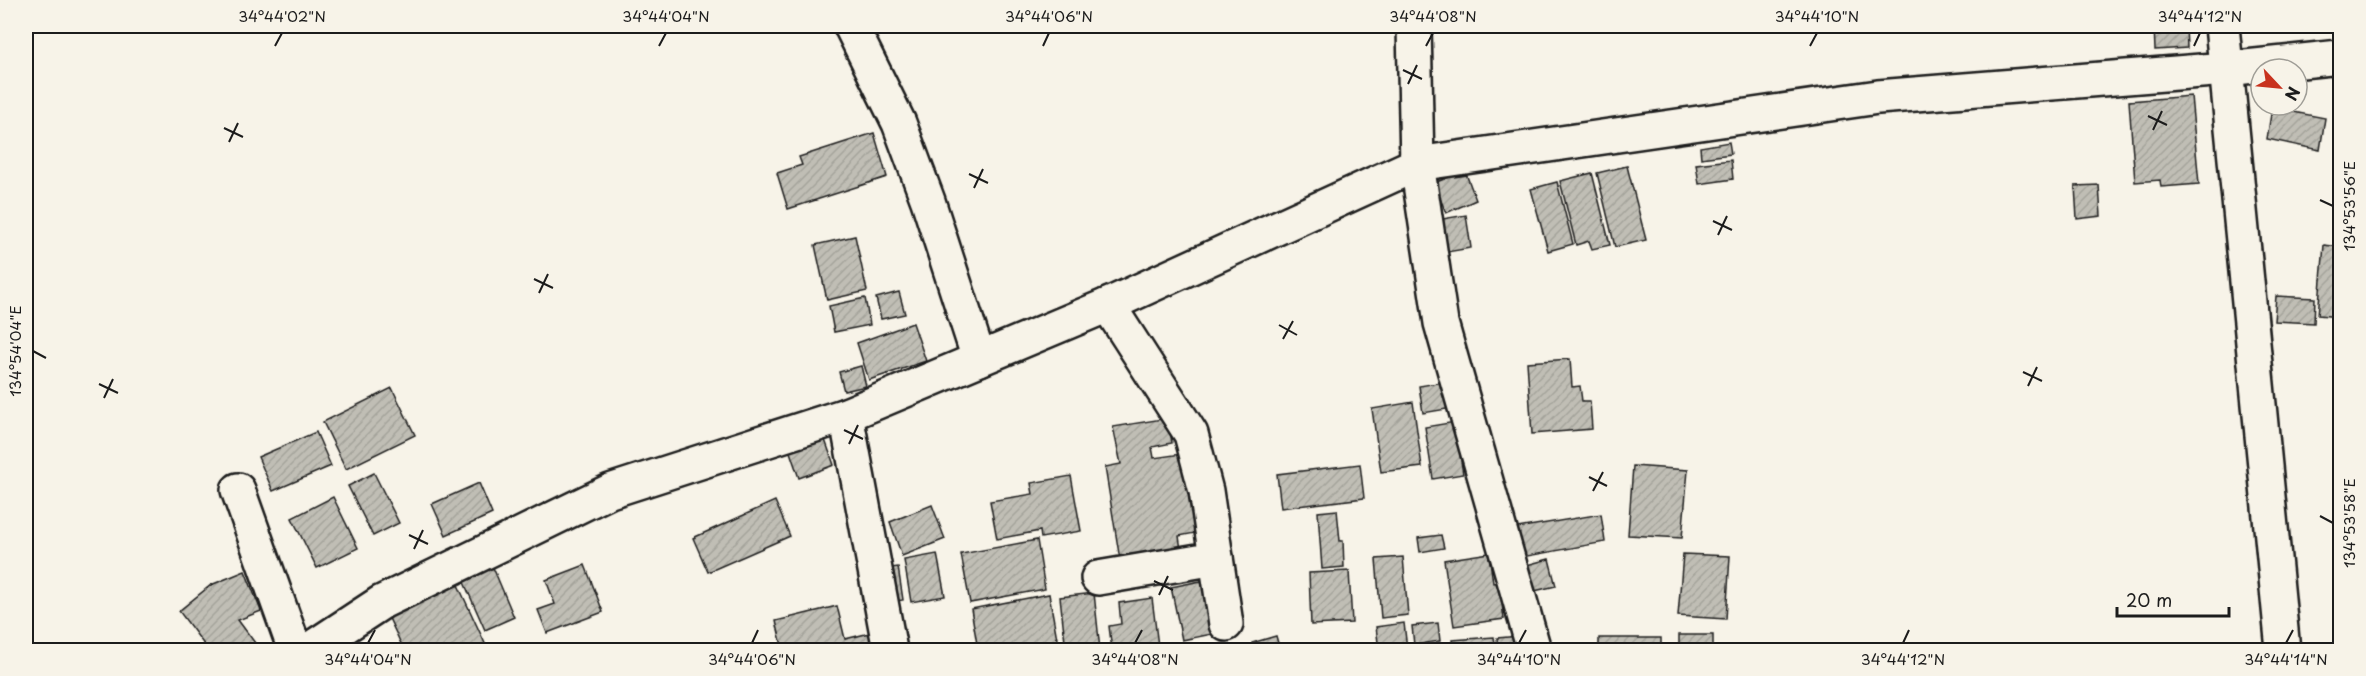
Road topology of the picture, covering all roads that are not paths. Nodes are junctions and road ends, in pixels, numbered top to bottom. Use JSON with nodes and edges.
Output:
{"nodes":[{"id":1,"x":851,"y":26,"type":"edge"},
{"id":2,"x":1414,"y":26,"type":"edge"},
{"id":3,"x":2222,"y":26,"type":"edge"},
{"id":4,"x":2340,"y":57,"type":"edge"},
{"id":5,"x":2226,"y":69,"type":"junction"},
{"id":6,"x":1416,"y":164,"type":"junction"},
{"id":7,"x":1108,"y":305,"type":"junction"},
{"id":8,"x":979,"y":359,"type":"junction"},
{"id":9,"x":846,"y":415,"type":"junction"},
{"id":10,"x":238,"y":490,"type":"dead end"},
{"id":11,"x":1216,"y":558,"type":"junction"},
{"id":12,"x":1098,"y":578,"type":"dead end"},
{"id":13,"x":1226,"y":624,"type":"dead end"},
{"id":14,"x":295,"y":651,"type":"edge"},
{"id":15,"x":309,"y":651,"type":"edge"},
{"id":16,"x":890,"y":651,"type":"edge"},
{"id":17,"x":1534,"y":651,"type":"edge"},
{"id":18,"x":2283,"y":651,"type":"edge"}],
"edges":[{"from":1,"to":8,"type":"street"},
{"from":2,"to":6,"type":"street"},
{"from":3,"to":5,"type":"street"},
{"from":4,"to":5,"type":"street"},
{"from":5,"to":6,"type":"street"},
{"from":5,"to":18,"type":"street"},
{"from":6,"to":7,"type":"street"},
{"from":6,"to":17,"type":"street"},
{"from":7,"to":8,"type":"street"},
{"from":7,"to":11,"type":"street"},
{"from":8,"to":9,"type":"street"},
{"from":9,"to":15,"type":"street"},
{"from":9,"to":16,"type":"street"},
{"from":10,"to":14,"type":"street"},
{"from":11,"to":12,"type":"street"},
{"from":11,"to":13,"type":"street"}]}
